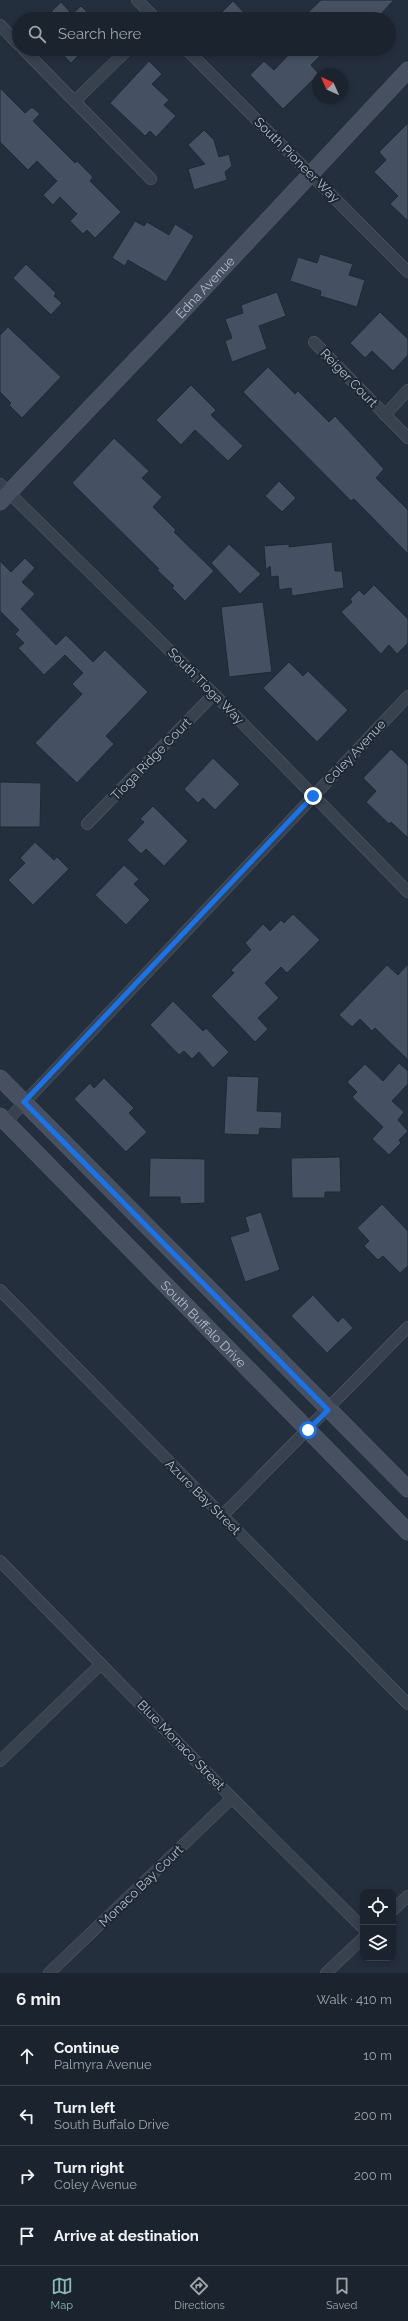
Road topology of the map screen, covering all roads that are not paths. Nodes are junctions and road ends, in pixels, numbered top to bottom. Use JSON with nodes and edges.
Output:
{"nodes":[{"id":1,"x":137,"y":0,"type":"edge"},
{"id":2,"x":149,"y":12,"type":"edge"},
{"id":3,"x":0,"y":25,"type":"edge"},
{"id":4,"x":12,"y":38,"type":"edge"},
{"id":5,"x":30,"y":56,"type":"edge"},
{"id":6,"x":121,"y":56,"type":"edge"},
{"id":7,"x":193,"y":56,"type":"edge"},
{"id":8,"x":408,"y":70,"type":"edge"},
{"id":9,"x":75,"y":101,"type":"junction"},
{"id":10,"x":311,"y":174,"type":"junction"},
{"id":11,"x":151,"y":179,"type":"dead end"},
{"id":12,"x":408,"y":272,"type":"edge"},
{"id":13,"x":314,"y":342,"type":"dead end"},
{"id":14,"x":408,"y":390,"type":"edge"},
{"id":15,"x":385,"y":415,"type":"junction"},
{"id":16,"x":408,"y":438,"type":"edge"},
{"id":17,"x":3,"y":493,"type":"edge"},
{"id":18,"x":214,"y":694,"type":"junction"},
{"id":19,"x":408,"y":696,"type":"edge"},
{"id":20,"x":313,"y":796,"type":"junction"},
{"id":21,"x":87,"y":824,"type":"dead end"},
{"id":22,"x":408,"y":892,"type":"edge"},
{"id":23,"x":0,"y":1078,"type":"edge"},
{"id":24,"x":24,"y":1102,"type":"junction"},
{"id":25,"x":3,"y":1119,"type":"edge"},
{"id":26,"x":0,"y":1290,"type":"edge"},
{"id":27,"x":408,"y":1327,"type":"edge"},
{"id":28,"x":328,"y":1410,"type":"junction"},
{"id":29,"x":308,"y":1430,"type":"junction"},
{"id":30,"x":408,"y":1489,"type":"edge"},
{"id":31,"x":222,"y":1516,"type":"junction"},
{"id":32,"x":408,"y":1532,"type":"edge"},
{"id":33,"x":0,"y":1561,"type":"edge"},
{"id":34,"x":101,"y":1664,"type":"junction"},
{"id":35,"x":408,"y":1704,"type":"edge"},
{"id":36,"x":0,"y":1761,"type":"edge"},
{"id":37,"x":232,"y":1798,"type":"junction"},
{"id":38,"x":408,"y":1896,"type":"edge"},
{"id":39,"x":396,"y":1907,"type":"edge"},
{"id":40,"x":360,"y":1925,"type":"edge"},
{"id":41,"x":360,"y":1941,"type":"edge"},
{"id":42,"x":49,"y":1973,"type":"edge"},
{"id":43,"x":326,"y":1973,"type":"edge"}],
"edges":[{"from":1,"to":2,"type":"street"},
{"from":3,"to":4,"type":"street"},
{"from":5,"to":9,"type":"street"},
{"from":6,"to":9,"type":"street"},
{"from":7,"to":10,"type":"street","name":"South Pioneer Way"},
{"from":8,"to":10,"type":"main road","name":"Edna Avenue"},
{"from":9,"to":11,"type":"street"},
{"from":10,"to":12,"type":"street","name":"South Pioneer Way"},
{"from":10,"to":17,"type":"main road","name":"Edna Avenue"},
{"from":13,"to":15,"type":"street","name":"Reiger Court"},
{"from":14,"to":15,"type":"street","name":"Reiger Court"},
{"from":15,"to":16,"type":"street","name":"Reiger Court"},
{"from":17,"to":18,"type":"street","name":"South Tioga Way"},
{"from":18,"to":20,"type":"street","name":"South Tioga Way"},
{"from":18,"to":21,"type":"street","name":"Tioga Ridge Court"},
{"from":19,"to":20,"type":"street","name":"Coley Avenue"},
{"from":20,"to":22,"type":"street","name":"South Tioga Way"},
{"from":20,"to":24,"type":"street","name":"Coley Avenue"},
{"from":23,"to":24,"type":"main road"},
{"from":24,"to":25,"type":"street","name":"Coley Avenue"},
{"from":24,"to":28,"type":"main road"},
{"from":25,"to":29,"type":"main road","name":"South Buffalo Drive"},
{"from":26,"to":31,"type":"street","name":"Azure Bay Street"},
{"from":27,"to":28,"type":"street"},
{"from":28,"to":29,"type":"street"},
{"from":28,"to":30,"type":"main road"},
{"from":29,"to":31,"type":"street"},
{"from":29,"to":32,"type":"main road","name":"South Buffalo Drive"},
{"from":31,"to":35,"type":"street","name":"Azure Bay Street"},
{"from":33,"to":34,"type":"street","name":"Blue Monaco Street"},
{"from":34,"to":36,"type":"street"},
{"from":34,"to":37,"type":"street","name":"Blue Monaco Street"},
{"from":37,"to":40,"type":"street","name":"Blue Monaco Street"},
{"from":37,"to":42,"type":"street","name":"Monaco Bay Court"},
{"from":38,"to":39,"type":"street"},
{"from":41,"to":43,"type":"street"}]}
